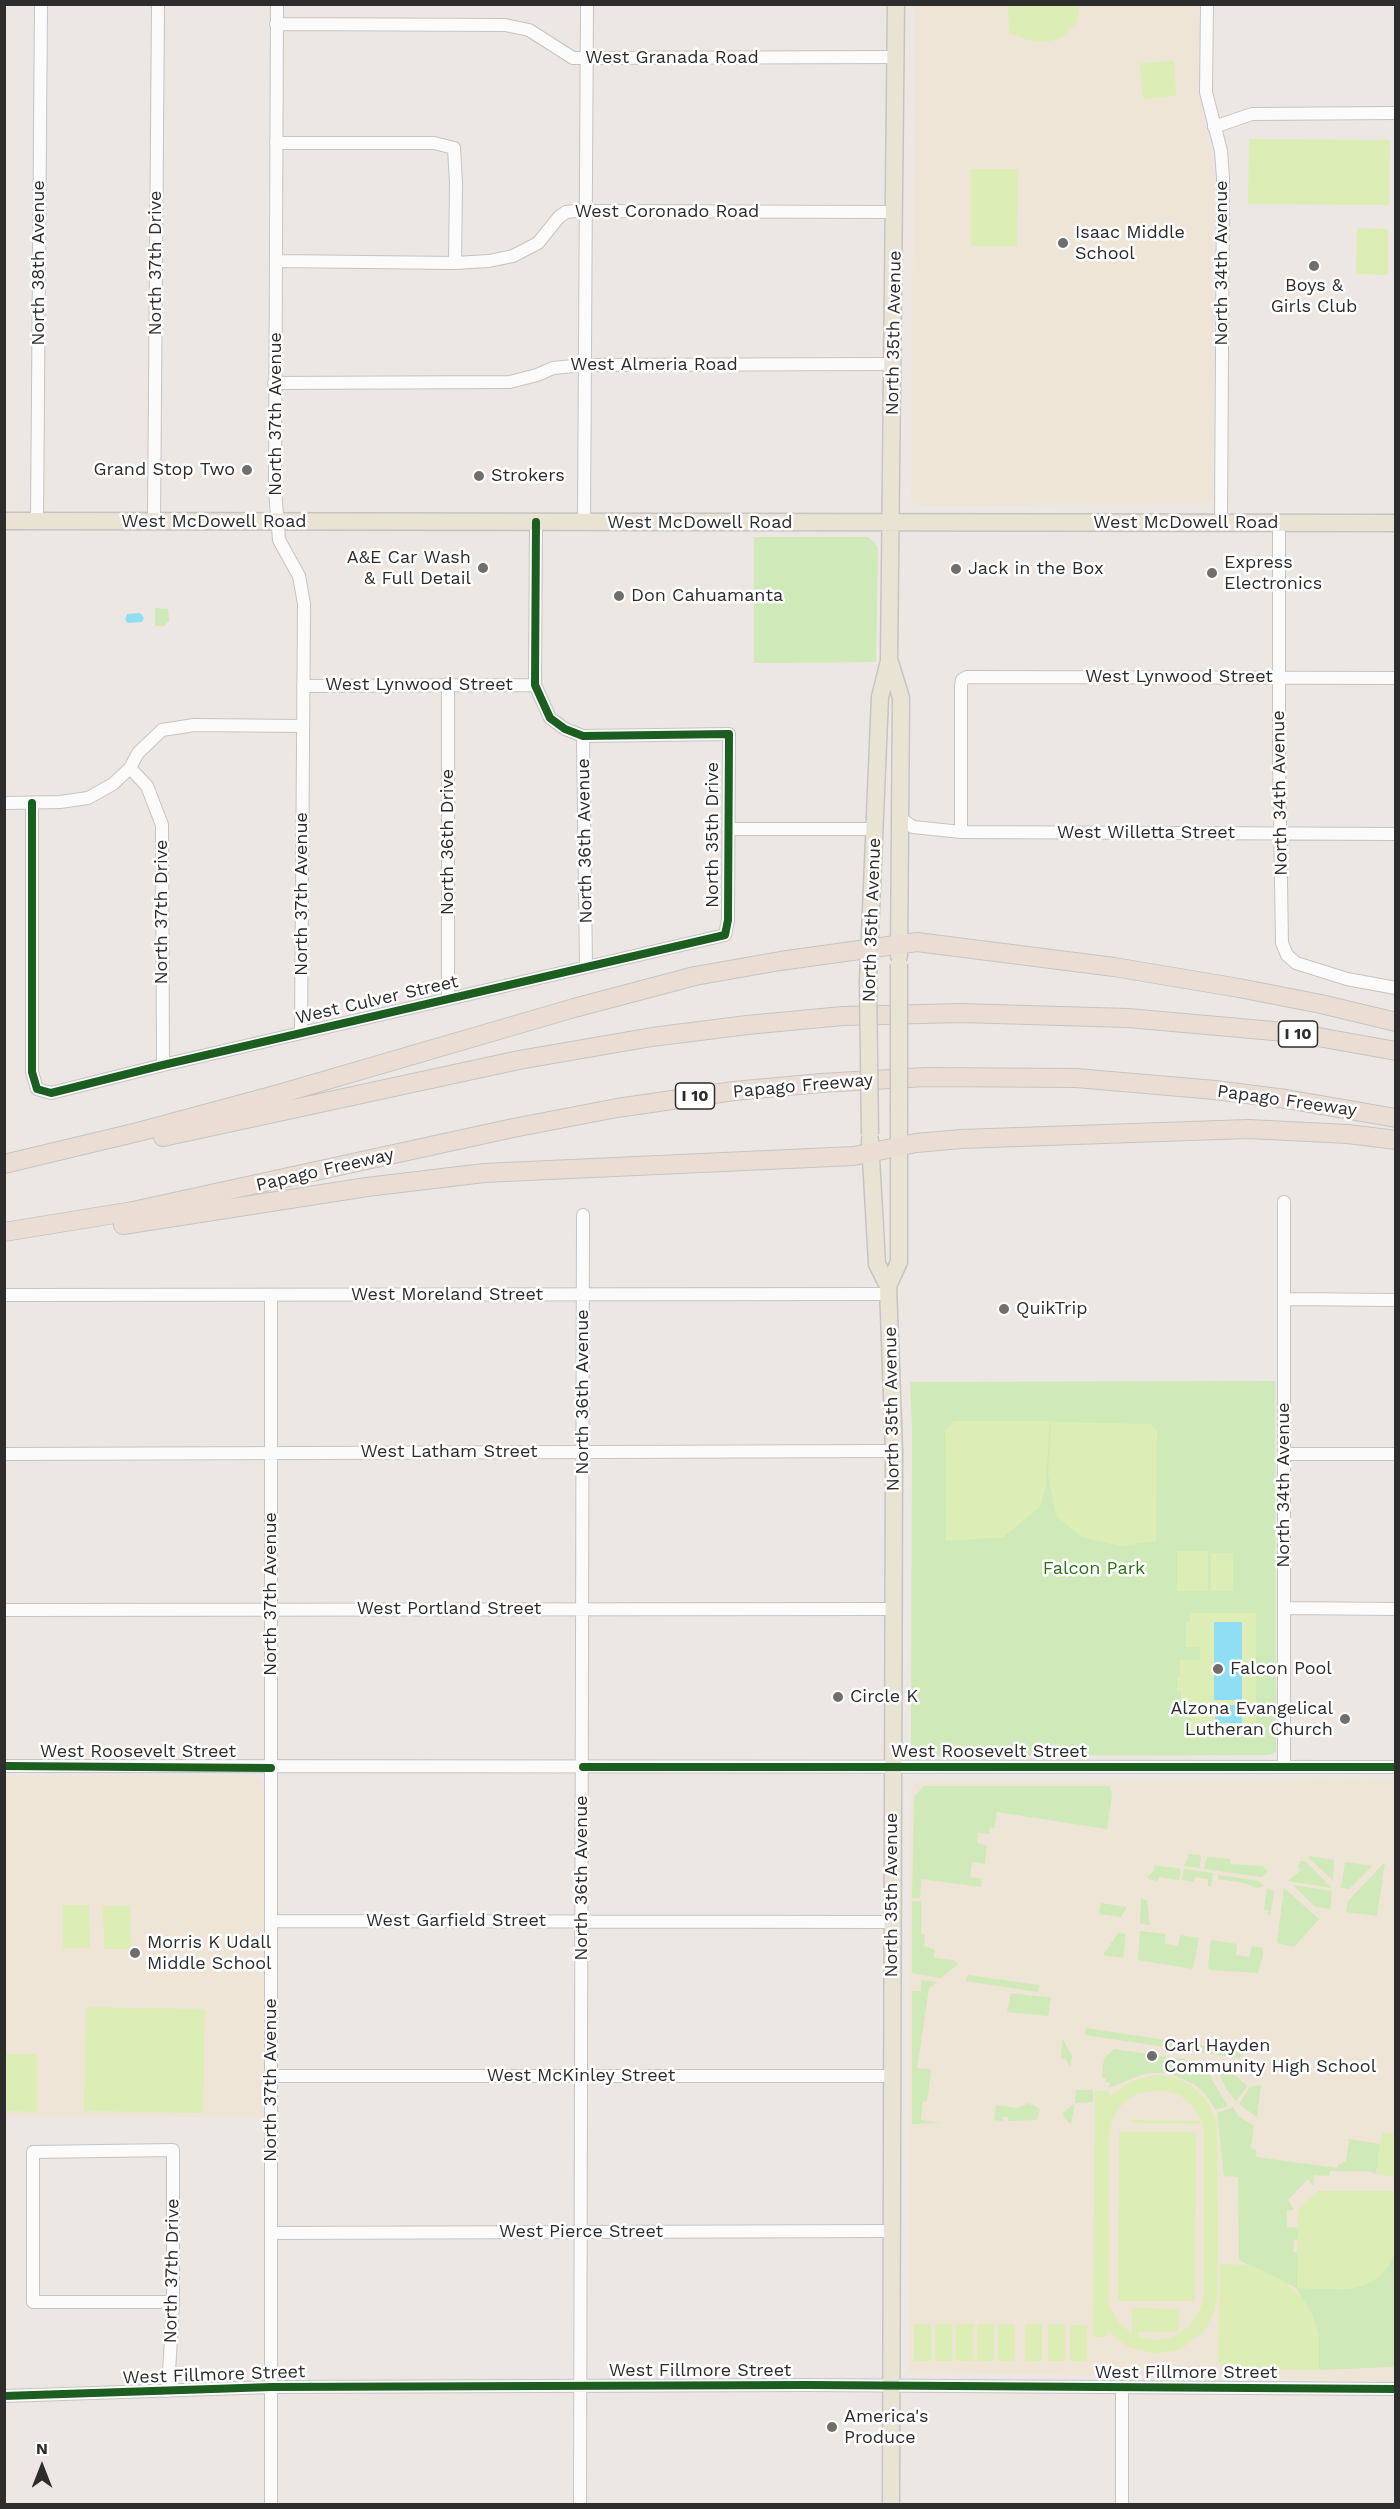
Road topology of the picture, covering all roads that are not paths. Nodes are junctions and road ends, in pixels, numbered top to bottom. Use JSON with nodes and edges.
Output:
{"nodes":[{"id":1,"x":41,"y":4,"type":"edge"},
{"id":2,"x":158,"y":4,"type":"edge"},
{"id":3,"x":277,"y":4,"type":"edge"},
{"id":4,"x":587,"y":4,"type":"edge"},
{"id":5,"x":896,"y":4,"type":"edge"},
{"id":6,"x":1207,"y":4,"type":"edge"},
{"id":7,"x":276,"y":24,"type":"junction"},
{"id":8,"x":587,"y":57,"type":"junction"},
{"id":9,"x":896,"y":57,"type":"junction"},
{"id":10,"x":1395,"y":113,"type":"edge"},
{"id":11,"x":1214,"y":127,"type":"junction"},
{"id":12,"x":276,"y":143,"type":"junction"},
{"id":13,"x":585,"y":211,"type":"junction"},
{"id":14,"x":895,"y":213,"type":"junction"},
{"id":15,"x":277,"y":261,"type":"junction"},
{"id":16,"x":455,"y":263,"type":"junction"},
{"id":17,"x":893,"y":364,"type":"junction"},
{"id":18,"x":584,"y":365,"type":"junction"},
{"id":19,"x":274,"y":383,"type":"junction"},
{"id":20,"x":4,"y":522,"type":"edge"},
{"id":21,"x":37,"y":522,"type":"junction"},
{"id":22,"x":154,"y":522,"type":"junction"},
{"id":23,"x":276,"y":522,"type":"junction"},
{"id":24,"x":536,"y":522,"type":"junction"},
{"id":25,"x":584,"y":522,"type":"junction"},
{"id":26,"x":891,"y":523,"type":"junction"},
{"id":27,"x":1221,"y":523,"type":"junction"},
{"id":28,"x":1279,"y":523,"type":"junction"},
{"id":29,"x":1395,"y":523,"type":"edge"},
{"id":30,"x":889,"y":661,"type":"junction"},
{"id":31,"x":1279,"y":677,"type":"junction"},
{"id":32,"x":1395,"y":678,"type":"edge"},
{"id":33,"x":448,"y":684,"type":"junction"},
{"id":34,"x":535,"y":685,"type":"junction"},
{"id":35,"x":303,"y":686,"type":"junction"},
{"id":36,"x":302,"y":726,"type":"junction"},
{"id":37,"x":583,"y":736,"type":"junction"},
{"id":38,"x":130,"y":768,"type":"junction"},
{"id":39,"x":4,"y":804,"type":"edge"},
{"id":40,"x":32,"y":804,"type":"junction"},
{"id":41,"x":900,"y":818,"type":"junction"},
{"id":42,"x":728,"y":829,"type":"junction"},
{"id":43,"x":875,"y":829,"type":"junction"},
{"id":44,"x":961,"y":832,"type":"junction"},
{"id":45,"x":1281,"y":833,"type":"junction"},
{"id":46,"x":1395,"y":834,"type":"edge"},
{"id":47,"x":725,"y":935,"type":"joint"},
{"id":48,"x":899,"y":944,"type":"junction"},
{"id":49,"x":868,"y":956,"type":"junction"},
{"id":50,"x":586,"y":967,"type":"junction"},
{"id":51,"x":1395,"y":988,"type":"edge"},
{"id":52,"x":448,"y":999,"type":"junction"},
{"id":53,"x":1395,"y":1022,"type":"edge"},
{"id":54,"x":301,"y":1033,"type":"junction"},
{"id":55,"x":1395,"y":1051,"type":"edge"},
{"id":56,"x":163,"y":1065,"type":"junction"},
{"id":57,"x":1395,"y":1118,"type":"edge"},
{"id":58,"x":899,"y":1139,"type":"junction"},
{"id":59,"x":1395,"y":1140,"type":"edge"},
{"id":60,"x":870,"y":1143,"type":"junction"},
{"id":61,"x":4,"y":1165,"type":"edge"},
{"id":62,"x":1284,"y":1202,"type":"dead end"},
{"id":63,"x":583,"y":1215,"type":"dead end"},
{"id":64,"x":4,"y":1232,"type":"edge"},
{"id":65,"x":4,"y":1236,"type":"edge"},
{"id":66,"x":888,"y":1290,"type":"junction"},
{"id":67,"x":4,"y":1295,"type":"edge"},
{"id":68,"x":584,"y":1295,"type":"junction"},
{"id":69,"x":271,"y":1296,"type":"junction"},
{"id":70,"x":1284,"y":1299,"type":"junction"},
{"id":71,"x":1395,"y":1300,"type":"edge"},
{"id":72,"x":894,"y":1451,"type":"junction"},
{"id":73,"x":271,"y":1452,"type":"junction"},
{"id":74,"x":583,"y":1453,"type":"junction"},
{"id":75,"x":4,"y":1454,"type":"edge"},
{"id":76,"x":1284,"y":1454,"type":"junction"},
{"id":77,"x":1395,"y":1454,"type":"edge"},
{"id":78,"x":1284,"y":1608,"type":"junction"},
{"id":79,"x":271,"y":1609,"type":"junction"},
{"id":80,"x":583,"y":1609,"type":"junction"},
{"id":81,"x":893,"y":1609,"type":"junction"},
{"id":82,"x":1395,"y":1609,"type":"edge"},
{"id":83,"x":4,"y":1610,"type":"edge"},
{"id":84,"x":4,"y":1766,"type":"edge"},
{"id":85,"x":583,"y":1767,"type":"junction"},
{"id":86,"x":892,"y":1767,"type":"junction"},
{"id":87,"x":1284,"y":1767,"type":"junction"},
{"id":88,"x":1395,"y":1767,"type":"edge"},
{"id":89,"x":271,"y":1768,"type":"junction"},
{"id":90,"x":271,"y":1921,"type":"junction"},
{"id":91,"x":581,"y":1922,"type":"junction"},
{"id":92,"x":893,"y":1922,"type":"junction"},
{"id":93,"x":271,"y":2076,"type":"junction"},
{"id":94,"x":581,"y":2076,"type":"junction"},
{"id":95,"x":892,"y":2076,"type":"junction"},
{"id":96,"x":892,"y":2231,"type":"junction"},
{"id":97,"x":581,"y":2232,"type":"junction"},
{"id":98,"x":271,"y":2233,"type":"junction"},
{"id":99,"x":173,"y":2302,"type":"junction"},
{"id":100,"x":581,"y":2386,"type":"junction"},
{"id":101,"x":891,"y":2386,"type":"junction"},
{"id":102,"x":271,"y":2387,"type":"junction"},
{"id":103,"x":1122,"y":2387,"type":"junction"},
{"id":104,"x":1395,"y":2389,"type":"edge"},
{"id":105,"x":168,"y":2391,"type":"junction"},
{"id":106,"x":4,"y":2396,"type":"edge"},
{"id":107,"x":271,"y":2505,"type":"edge"},
{"id":108,"x":580,"y":2505,"type":"edge"},
{"id":109,"x":891,"y":2505,"type":"edge"},
{"id":110,"x":1122,"y":2505,"type":"edge"}],
"edges":[{"from":1,"to":21,"type":"street","name":"North 38th Avenue"},
{"from":2,"to":22,"type":"street","name":"North 37th Drive"},
{"from":3,"to":7,"type":"street","name":"North 37th Avenue"},
{"from":4,"to":8,"type":"street"},
{"from":5,"to":9,"type":"main road","name":"North 35th Avenue"},
{"from":6,"to":11,"type":"street","name":"North 34th Avenue"},
{"from":7,"to":8,"type":"street","name":"West Granada Road"},
{"from":7,"to":12,"type":"street","name":"North 37th Avenue"},
{"from":8,"to":9,"type":"street","name":"West Granada Road"},
{"from":8,"to":13,"type":"street"},
{"from":9,"to":14,"type":"main road","name":"North 35th Avenue"},
{"from":10,"to":11,"type":"street"},
{"from":11,"to":27,"type":"street","name":"North 34th Avenue"},
{"from":12,"to":15,"type":"street","name":"North 37th Avenue"},
{"from":12,"to":16,"type":"street"},
{"from":13,"to":14,"type":"street","name":"West Coronado Road"},
{"from":13,"to":16,"type":"street","name":"West Coronado Road"},
{"from":13,"to":18,"type":"street"},
{"from":14,"to":17,"type":"main road","name":"North 35th Avenue"},
{"from":15,"to":16,"type":"street","name":"West Coronado Road"},
{"from":15,"to":19,"type":"street","name":"North 37th Avenue"},
{"from":17,"to":18,"type":"street","name":"West Almeria Road"},
{"from":17,"to":26,"type":"main road","name":"North 35th Avenue"},
{"from":18,"to":19,"type":"street","name":"West Almeria Road"},
{"from":18,"to":25,"type":"street"},
{"from":19,"to":23,"type":"street","name":"North 37th Avenue"},
{"from":20,"to":21,"type":"main road","name":"West McDowell Road"},
{"from":21,"to":22,"type":"main road","name":"West McDowell Road"},
{"from":22,"to":23,"type":"main road","name":"West McDowell Road"},
{"from":23,"to":24,"type":"main road","name":"West McDowell Road"},
{"from":23,"to":35,"type":"street","name":"North 37th Avenue"},
{"from":24,"to":25,"type":"main road","name":"West McDowell Road"},
{"from":24,"to":34,"type":"street","name":"North 36th Avenue"},
{"from":25,"to":26,"type":"main road","name":"West McDowell Road"},
{"from":26,"to":27,"type":"main road","name":"West McDowell Road"},
{"from":26,"to":30,"type":"main road","name":"North 35th Avenue"},
{"from":27,"to":28,"type":"main road","name":"West McDowell Road"},
{"from":28,"to":29,"type":"main road","name":"West McDowell Road"},
{"from":28,"to":31,"type":"street","name":"North 34th Avenue"},
{"from":30,"to":41,"type":"main road","name":"North 35th Avenue"},
{"from":30,"to":43,"type":"main road","name":"North 35th Avenue"},
{"from":31,"to":32,"type":"street","name":"West Lynwood Street"},
{"from":31,"to":44,"type":"street","name":"West Lynwood Street"},
{"from":31,"to":45,"type":"street","name":"North 34th Avenue"},
{"from":33,"to":34,"type":"street","name":"West Lynwood Street"},
{"from":33,"to":35,"type":"street","name":"West Lynwood Street"},
{"from":33,"to":52,"type":"street","name":"North 36th Drive"},
{"from":34,"to":37,"type":"street","name":"North 36th Avenue"},
{"from":35,"to":36,"type":"street","name":"North 37th Avenue"},
{"from":36,"to":38,"type":"street"},
{"from":36,"to":54,"type":"street","name":"North 37th Avenue"},
{"from":37,"to":42,"type":"street","name":"North 35th Drive"},
{"from":37,"to":50,"type":"street","name":"North 36th Avenue"},
{"from":38,"to":40,"type":"street"},
{"from":38,"to":56,"type":"street","name":"North 37th Drive"},
{"from":39,"to":40,"type":"street"},
{"from":40,"to":56,"type":"street","name":"West Culver Street"},
{"from":41,"to":44,"type":"street","name":"West Willetta Street"},
{"from":41,"to":48,"type":"main road","name":"North 35th Avenue"},
{"from":42,"to":43,"type":"street"},
{"from":42,"to":47,"type":"street","name":"North 35th Drive"},
{"from":43,"to":49,"type":"main road","name":"North 35th Avenue"},
{"from":44,"to":45,"type":"street","name":"West Willetta Street"},
{"from":45,"to":46,"type":"street","name":"West Willetta Street"},
{"from":45,"to":51,"type":"street","name":"North 34th Avenue"},
{"from":47,"to":50,"type":"street","name":"West Culver Street"},
{"from":48,"to":49,"type":"highway"},
{"from":48,"to":53,"type":"highway"},
{"from":48,"to":58,"type":"main road","name":"North 35th Avenue","bridge":true},
{"from":49,"to":60,"type":"main road","name":"North 35th Avenue","bridge":true},
{"from":49,"to":61,"type":"highway"},
{"from":50,"to":52,"type":"street","name":"West Culver Street"},
{"from":52,"to":54,"type":"street","name":"West Culver Street"},
{"from":54,"to":56,"type":"street","name":"West Culver Street"},
{"from":55,"to":61,"type":"highway","number":"I 10"},
{"from":57,"to":64,"type":"highway","name":"Papago Freeway","number":"I 10"},
{"from":58,"to":59,"type":"highway"},
{"from":58,"to":60,"type":"highway"},
{"from":58,"to":66,"type":"main road","name":"North 35th Avenue"},
{"from":60,"to":65,"type":"highway"},
{"from":60,"to":66,"type":"main road","name":"North 35th Avenue"},
{"from":62,"to":70,"type":"street","name":"North 34th Avenue"},
{"from":63,"to":68,"type":"street","name":"North 36th Avenue"},
{"from":66,"to":68,"type":"street","name":"West Moreland Street"},
{"from":66,"to":72,"type":"main road","name":"North 35th Avenue"},
{"from":67,"to":69,"type":"street","name":"West Moreland Street"},
{"from":68,"to":69,"type":"street","name":"West Moreland Street"},
{"from":68,"to":74,"type":"street","name":"North 36th Avenue"},
{"from":69,"to":73,"type":"street","name":"North 37th Avenue"},
{"from":70,"to":71,"type":"street"},
{"from":70,"to":76,"type":"street","name":"North 34th Avenue"},
{"from":72,"to":74,"type":"street","name":"West Latham Street"},
{"from":72,"to":81,"type":"main road","name":"North 35th Avenue"},
{"from":73,"to":74,"type":"street","name":"West Latham Street"},
{"from":73,"to":75,"type":"street","name":"West Latham Street"},
{"from":73,"to":79,"type":"street","name":"North 37th Avenue"},
{"from":74,"to":80,"type":"street","name":"North 36th Avenue"},
{"from":76,"to":77,"type":"street"},
{"from":76,"to":78,"type":"street","name":"North 34th Avenue"},
{"from":78,"to":82,"type":"street"},
{"from":78,"to":87,"type":"street","name":"North 34th Avenue"},
{"from":79,"to":80,"type":"street","name":"West Portland Street"},
{"from":79,"to":83,"type":"street","name":"West Portland Street"},
{"from":79,"to":89,"type":"street","name":"North 37th Avenue"},
{"from":80,"to":81,"type":"street","name":"West Portland Street"},
{"from":80,"to":85,"type":"street","name":"North 36th Avenue"},
{"from":81,"to":86,"type":"main road","name":"North 35th Avenue"},
{"from":84,"to":89,"type":"street","name":"West Roosevelt Street"},
{"from":85,"to":86,"type":"street","name":"West Roosevelt Street"},
{"from":85,"to":89,"type":"street","name":"West Roosevelt Street"},
{"from":85,"to":91,"type":"street","name":"North 36th Avenue"},
{"from":86,"to":87,"type":"street","name":"West Roosevelt Street"},
{"from":86,"to":92,"type":"main road","name":"North 35th Avenue"},
{"from":87,"to":88,"type":"street","name":"West Roosevelt Street"},
{"from":89,"to":90,"type":"street","name":"North 37th Avenue"},
{"from":90,"to":91,"type":"street","name":"West Garfield Street"},
{"from":90,"to":93,"type":"street","name":"North 37th Avenue"},
{"from":91,"to":92,"type":"street","name":"West Garfield Street"},
{"from":91,"to":94,"type":"street","name":"North 36th Avenue"},
{"from":92,"to":95,"type":"main road","name":"North 35th Avenue"},
{"from":93,"to":94,"type":"street","name":"West McKinley Street"},
{"from":93,"to":98,"type":"street","name":"North 37th Avenue"},
{"from":94,"to":95,"type":"street","name":"West McKinley Street"},
{"from":94,"to":97,"type":"street","name":"North 36th Avenue"},
{"from":95,"to":96,"type":"main road","name":"North 35th Avenue"},
{"from":96,"to":97,"type":"street","name":"West Pierce Street"},
{"from":96,"to":101,"type":"main road","name":"North 35th Avenue"},
{"from":97,"to":98,"type":"street","name":"West Pierce Street"},
{"from":97,"to":100,"type":"street","name":"North 36th Avenue"},
{"from":98,"to":102,"type":"street","name":"North 37th Avenue"},
{"from":99,"to":99,"type":"street","name":"North 37th Drive"},
{"from":99,"to":105,"type":"street","name":"North 37th Drive"},
{"from":100,"to":101,"type":"street","name":"West Fillmore Street"},
{"from":100,"to":102,"type":"street","name":"West Fillmore Street"},
{"from":100,"to":108,"type":"street","name":"North 36th Avenue"},
{"from":101,"to":103,"type":"street","name":"West Fillmore Street"},
{"from":101,"to":109,"type":"main road","name":"North 35th Avenue"},
{"from":102,"to":105,"type":"street","name":"West Fillmore Street"},
{"from":102,"to":107,"type":"street","name":"North 37th Avenue"},
{"from":103,"to":104,"type":"street","name":"West Fillmore Street"},
{"from":103,"to":110,"type":"street"},
{"from":105,"to":106,"type":"street","name":"West Fillmore Street"}]}
